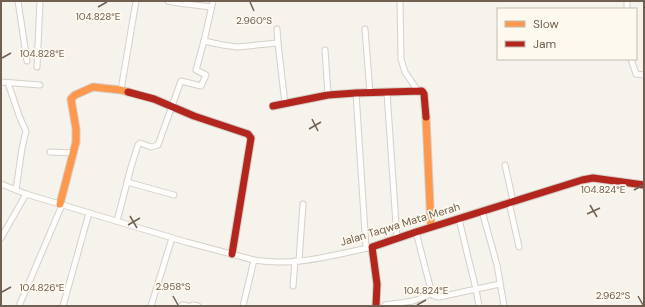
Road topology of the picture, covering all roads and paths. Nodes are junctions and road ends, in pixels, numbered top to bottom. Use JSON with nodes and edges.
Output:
{"nodes":[{"id":1,"x":18,"y":1,"type":"edge"},
{"id":2,"x":40,"y":1,"type":"edge"},
{"id":3,"x":136,"y":1,"type":"edge"},
{"id":4,"x":168,"y":1,"type":"edge"},
{"id":5,"x":400,"y":1,"type":"edge"},
{"id":6,"x":212,"y":4,"type":"edge"},
{"id":7,"x":277,"y":29,"type":"dead end"},
{"id":8,"x":365,"y":29,"type":"dead end"},
{"id":9,"x":204,"y":41,"type":"junction"},
{"id":10,"x":278,"y":43,"type":"junction"},
{"id":11,"x":325,"y":50,"type":"dead end"},
{"id":12,"x":631,"y":60,"type":"edge"},
{"id":13,"x":27,"y":61,"type":"dead end"},
{"id":14,"x":37,"y":67,"type":"dead end"},
{"id":15,"x":644,"y":74,"type":"edge"},
{"id":16,"x":1,"y":82,"type":"edge"},
{"id":17,"x":8,"y":83,"type":"junction"},
{"id":18,"x":40,"y":85,"type":"dead end"},
{"id":19,"x":121,"y":90,"type":"junction"},
{"id":20,"x":418,"y":91,"type":"junction"},
{"id":21,"x":356,"y":93,"type":"junction"},
{"id":22,"x":370,"y":93,"type":"junction"},
{"id":23,"x":387,"y":93,"type":"junction"},
{"id":24,"x":328,"y":95,"type":"junction"},
{"id":25,"x":286,"y":104,"type":"junction"},
{"id":26,"x":172,"y":106,"type":"junction"},
{"id":27,"x":273,"y":106,"type":"dead end"},
{"id":28,"x":50,"y":152,"type":"dead end"},
{"id":29,"x":72,"y":153,"type":"junction"},
{"id":30,"x":505,"y":165,"type":"dead end"},
{"id":31,"x":127,"y":182,"type":"junction"},
{"id":32,"x":1,"y":184,"type":"edge"},
{"id":33,"x":644,"y":185,"type":"edge"},
{"id":34,"x":16,"y":190,"type":"junction"},
{"id":35,"x":26,"y":194,"type":"junction"},
{"id":36,"x":174,"y":195,"type":"dead end"},
{"id":37,"x":511,"y":202,"type":"junction"},
{"id":38,"x":61,"y":204,"type":"junction"},
{"id":39,"x":303,"y":204,"type":"dead end"},
{"id":40,"x":482,"y":211,"type":"junction"},
{"id":41,"x":89,"y":213,"type":"junction"},
{"id":42,"x":460,"y":219,"type":"junction"},
{"id":43,"x":117,"y":221,"type":"junction"},
{"id":44,"x":430,"y":227,"type":"junction"},
{"id":45,"x":416,"y":232,"type":"junction"},
{"id":46,"x":1,"y":238,"type":"edge"},
{"id":47,"x":172,"y":238,"type":"junction"},
{"id":48,"x":397,"y":239,"type":"junction"},
{"id":49,"x":369,"y":247,"type":"junction"},
{"id":50,"x":519,"y":247,"type":"dead end"},
{"id":51,"x":232,"y":254,"type":"junction"},
{"id":52,"x":254,"y":260,"type":"junction"},
{"id":53,"x":297,"y":261,"type":"junction"},
{"id":54,"x":500,"y":284,"type":"junction"},
{"id":55,"x":293,"y":286,"type":"dead end"},
{"id":56,"x":476,"y":289,"type":"junction"},
{"id":57,"x":432,"y":294,"type":"junction"},
{"id":58,"x":182,"y":305,"type":"dead end"},
{"id":59,"x":384,"y":305,"type":"dead end"},
{"id":60,"x":19,"y":306,"type":"edge"},
{"id":61,"x":63,"y":306,"type":"edge"},
{"id":62,"x":151,"y":306,"type":"edge"},
{"id":63,"x":190,"y":306,"type":"edge"},
{"id":64,"x":198,"y":306,"type":"edge"},
{"id":65,"x":243,"y":306,"type":"edge"},
{"id":66,"x":376,"y":306,"type":"edge"},
{"id":67,"x":479,"y":306,"type":"edge"},
{"id":68,"x":504,"y":306,"type":"edge"}],
"edges":[{"from":1,"to":13,"type":"street"},
{"from":2,"to":14,"type":"street"},
{"from":3,"to":19,"type":"street"},
{"from":4,"to":6,"type":"street"},
{"from":5,"to":20,"type":"street"},
{"from":6,"to":9,"type":"street"},
{"from":7,"to":10,"type":"street"},
{"from":8,"to":22,"type":"street"},
{"from":9,"to":10,"type":"street"},
{"from":9,"to":26,"type":"street"},
{"from":10,"to":25,"type":"street"},
{"from":11,"to":24,"type":"street"},
{"from":12,"to":15,"type":"street"},
{"from":16,"to":17,"type":"street"},
{"from":17,"to":18,"type":"street"},
{"from":17,"to":34,"type":"street"},
{"from":19,"to":26,"type":"street"},
{"from":19,"to":29,"type":"street"},
{"from":20,"to":23,"type":"street"},
{"from":20,"to":44,"type":"street"},
{"from":21,"to":22,"type":"street"},
{"from":21,"to":24,"type":"street"},
{"from":21,"to":49,"type":"street"},
{"from":22,"to":23,"type":"street"},
{"from":23,"to":48,"type":"street"},
{"from":24,"to":25,"type":"street"},
{"from":25,"to":27,"type":"street"},
{"from":26,"to":31,"type":"street"},
{"from":26,"to":51,"type":"street"},
{"from":28,"to":29,"type":"street"},
{"from":29,"to":38,"type":"street"},
{"from":30,"to":37,"type":"street"},
{"from":31,"to":36,"type":"street"},
{"from":31,"to":43,"type":"street"},
{"from":32,"to":34,"type":"street","name":"Jalan Taqwa Mata Merah"},
{"from":33,"to":37,"type":"street","name":"Jalan Taqwa Mata Merah"},
{"from":34,"to":35,"type":"street","name":"Jalan Taqwa Mata Merah"},
{"from":35,"to":38,"type":"street","name":"Jalan Taqwa Mata Merah"},
{"from":35,"to":46,"type":"street"},
{"from":37,"to":40,"type":"street","name":"Jalan Taqwa Mata Merah"},
{"from":37,"to":50,"type":"street"},
{"from":38,"to":41,"type":"street","name":"Jalan Taqwa Mata Merah"},
{"from":38,"to":60,"type":"street"},
{"from":39,"to":53,"type":"street"},
{"from":40,"to":42,"type":"street","name":"Jalan Taqwa Mata Merah"},
{"from":40,"to":54,"type":"street"},
{"from":41,"to":43,"type":"street","name":"Jalan Taqwa Mata Merah"},
{"from":41,"to":61,"type":"street"},
{"from":42,"to":44,"type":"street","name":"Jalan Taqwa Mata Merah"},
{"from":42,"to":56,"type":"street"},
{"from":43,"to":47,"type":"street","name":"Jalan Taqwa Mata Merah"},
{"from":44,"to":45,"type":"street","name":"Jalan Taqwa Mata Merah"},
{"from":45,"to":48,"type":"street","name":"Jalan Taqwa Mata Merah"},
{"from":45,"to":57,"type":"street"},
{"from":47,"to":51,"type":"street","name":"Jalan Taqwa Mata Merah"},
{"from":47,"to":62,"type":"street"},
{"from":48,"to":49,"type":"street","name":"Jalan Taqwa Mata Merah"},
{"from":49,"to":53,"type":"street","name":"Jalan Taqwa Mata Merah"},
{"from":49,"to":66,"type":"street"},
{"from":51,"to":52,"type":"street","name":"Jalan Taqwa Mata Merah"},
{"from":52,"to":53,"type":"street","name":"Jalan Taqwa Mata Merah"},
{"from":52,"to":65,"type":"street"},
{"from":53,"to":55,"type":"street"},
{"from":54,"to":56,"type":"street"},
{"from":54,"to":68,"type":"street"},
{"from":56,"to":57,"type":"street"},
{"from":56,"to":67,"type":"street"},
{"from":57,"to":59,"type":"street"},
{"from":58,"to":63,"type":"street"},
{"from":63,"to":64,"type":"street"}]}
